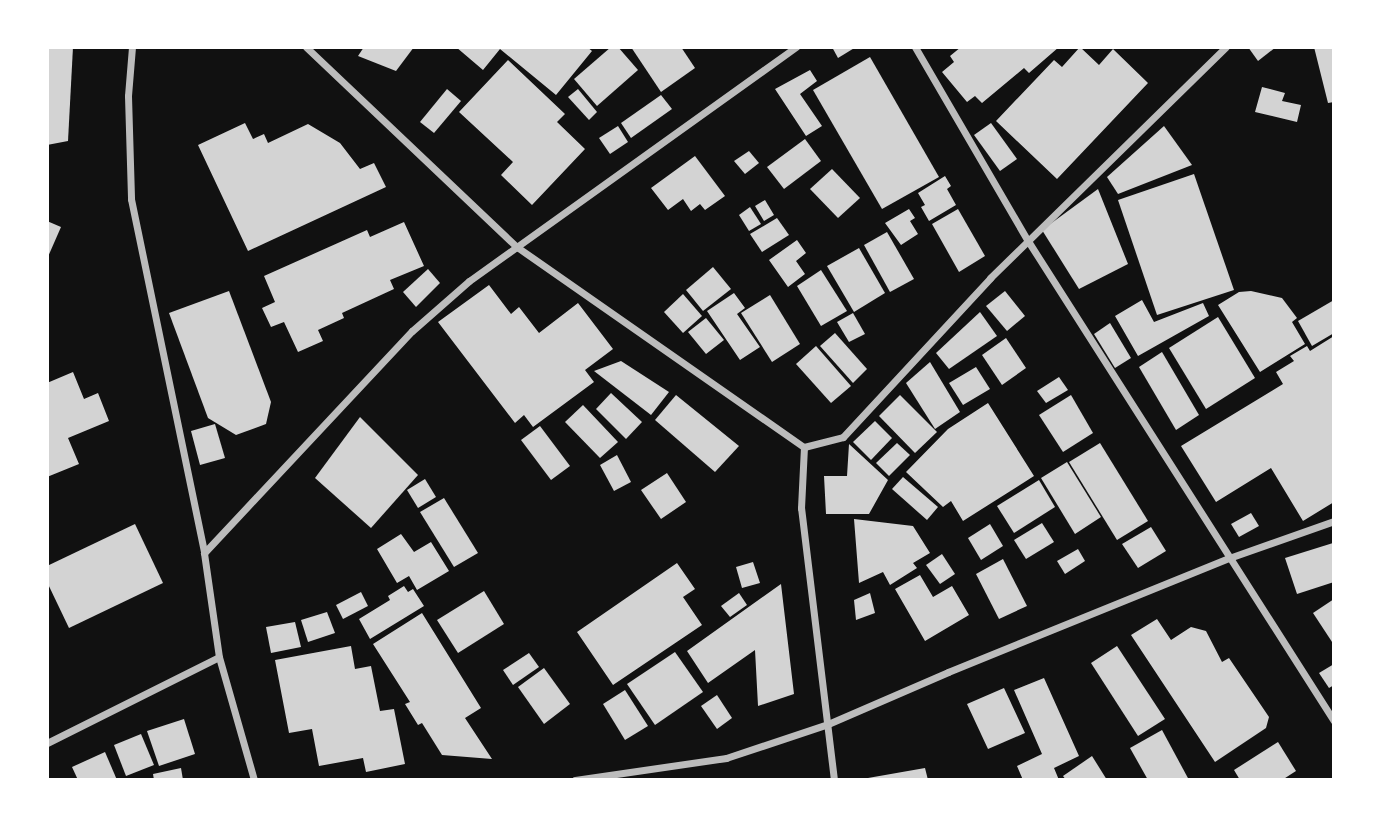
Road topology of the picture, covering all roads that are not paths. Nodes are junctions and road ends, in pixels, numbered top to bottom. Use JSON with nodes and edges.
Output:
{"nodes":[{"id":1,"x":132,"y":47,"type":"edge"},
{"id":2,"x":306,"y":47,"type":"edge"},
{"id":3,"x":796,"y":47,"type":"edge"},
{"id":4,"x":915,"y":47,"type":"edge"},
{"id":5,"x":1226,"y":47,"type":"edge"},
{"id":6,"x":1028,"y":241,"type":"junction"},
{"id":7,"x":517,"y":247,"type":"junction"},
{"id":8,"x":804,"y":447,"type":"junction"},
{"id":9,"x":1334,"y":521,"type":"edge"},
{"id":10,"x":204,"y":552,"type":"junction"},
{"id":11,"x":1229,"y":558,"type":"junction"},
{"id":12,"x":219,"y":657,"type":"junction"},
{"id":13,"x":1334,"y":720,"type":"edge"},
{"id":14,"x":828,"y":724,"type":"junction"},
{"id":15,"x":47,"y":743,"type":"edge"},
{"id":16,"x":254,"y":780,"type":"edge"},
{"id":17,"x":575,"y":780,"type":"edge"},
{"id":18,"x":834,"y":780,"type":"edge"}],
"edges":[{"from":1,"to":10,"type":"street"},
{"from":2,"to":7,"type":"street"},
{"from":3,"to":7,"type":"street"},
{"from":4,"to":6,"type":"street"},
{"from":5,"to":6,"type":"street"},
{"from":6,"to":8,"type":"street"},
{"from":6,"to":11,"type":"street"},
{"from":7,"to":8,"type":"street"},
{"from":7,"to":10,"type":"street"},
{"from":8,"to":14,"type":"street"},
{"from":9,"to":11,"type":"street"},
{"from":10,"to":12,"type":"street"},
{"from":11,"to":13,"type":"street"},
{"from":11,"to":14,"type":"street"},
{"from":12,"to":15,"type":"street"},
{"from":12,"to":16,"type":"street"},
{"from":14,"to":17,"type":"street"},
{"from":14,"to":18,"type":"street"}]}
